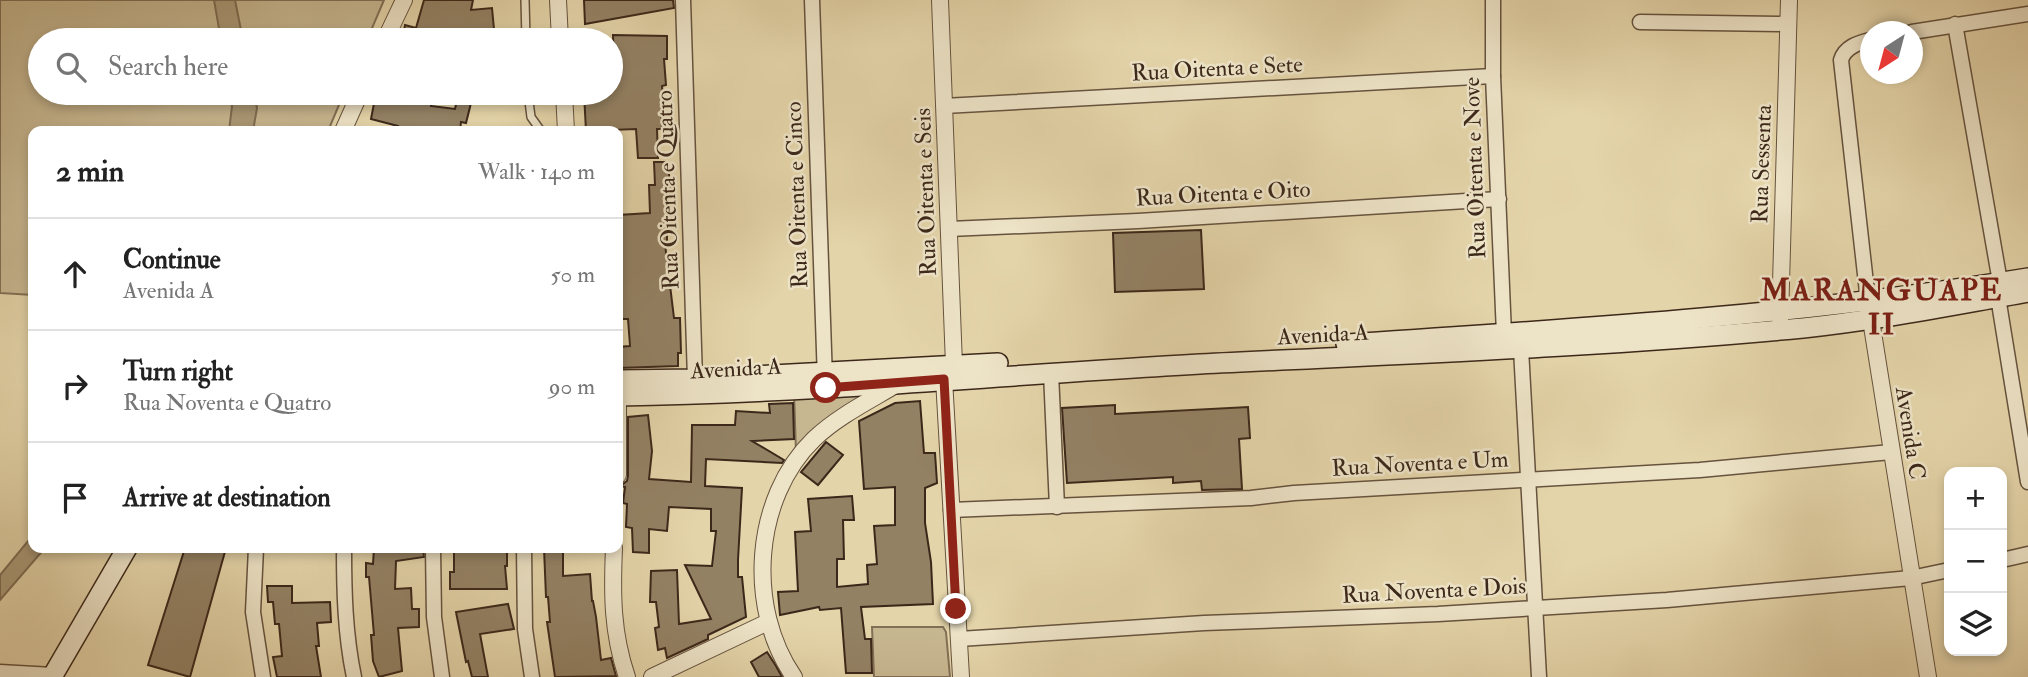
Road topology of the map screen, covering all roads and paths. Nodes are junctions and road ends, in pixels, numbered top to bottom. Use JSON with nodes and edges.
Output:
{"nodes":[{"id":1,"x":404,"y":0,"type":"edge"},
{"id":2,"x":525,"y":0,"type":"edge"},
{"id":3,"x":558,"y":0,"type":"edge"},
{"id":4,"x":683,"y":0,"type":"edge"},
{"id":5,"x":812,"y":0,"type":"edge"},
{"id":6,"x":940,"y":0,"type":"edge"},
{"id":7,"x":1493,"y":0,"type":"edge"},
{"id":8,"x":1789,"y":0,"type":"edge"},
{"id":9,"x":2028,"y":14,"type":"edge"},
{"id":10,"x":1640,"y":22,"type":"dead end"},
{"id":11,"x":1788,"y":24,"type":"junction"},
{"id":12,"x":1955,"y":24,"type":"junction"},
{"id":13,"x":391,"y":28,"type":"edge"},
{"id":14,"x":526,"y":28,"type":"edge"},
{"id":15,"x":559,"y":28,"type":"edge"},
{"id":16,"x":1923,"y":30,"type":"edge"},
{"id":17,"x":1860,"y":43,"type":"edge"},
{"id":18,"x":1493,"y":76,"type":"junction"},
{"id":19,"x":354,"y":105,"type":"edge"},
{"id":20,"x":530,"y":105,"type":"edge"},
{"id":21,"x":565,"y":105,"type":"edge"},
{"id":22,"x":944,"y":106,"type":"junction"},
{"id":23,"x":344,"y":126,"type":"edge"},
{"id":24,"x":537,"y":126,"type":"edge"},
{"id":25,"x":566,"y":126,"type":"edge"},
{"id":26,"x":1499,"y":199,"type":"junction"},
{"id":27,"x":949,"y":229,"type":"junction"},
{"id":28,"x":2028,"y":278,"type":"edge"},
{"id":29,"x":1999,"y":290,"type":"junction"},
{"id":30,"x":2028,"y":292,"type":"edge"},
{"id":31,"x":1870,"y":311,"type":"junction"},
{"id":32,"x":1780,"y":321,"type":"junction"},
{"id":33,"x":1504,"y":334,"type":"junction"},
{"id":34,"x":1521,"y":349,"type":"junction"},
{"id":35,"x":949,"y":372,"type":"junction"},
{"id":36,"x":1051,"y":373,"type":"junction"},
{"id":37,"x":695,"y":379,"type":"junction"},
{"id":38,"x":825,"y":379,"type":"junction"},
{"id":39,"x":623,"y":380,"type":"edge"},
{"id":40,"x":901,"y":382,"type":"junction"},
{"id":41,"x":623,"y":396,"type":"edge"},
{"id":42,"x":1891,"y":452,"type":"junction"},
{"id":43,"x":1528,"y":480,"type":"junction"},
{"id":44,"x":2028,"y":481,"type":"edge"},
{"id":45,"x":1057,"y":507,"type":"junction"},
{"id":46,"x":951,"y":510,"type":"junction"},
{"id":47,"x":124,"y":553,"type":"edge"},
{"id":48,"x":256,"y":553,"type":"edge"},
{"id":49,"x":344,"y":553,"type":"edge"},
{"id":50,"x":433,"y":553,"type":"edge"},
{"id":51,"x":524,"y":553,"type":"edge"},
{"id":52,"x":614,"y":553,"type":"edge"},
{"id":53,"x":2028,"y":554,"type":"edge"},
{"id":54,"x":2007,"y":559,"type":"edge"},
{"id":55,"x":1944,"y":571,"type":"edge"},
{"id":56,"x":1911,"y":578,"type":"junction"},
{"id":57,"x":1536,"y":607,"type":"junction"},
{"id":58,"x":768,"y":622,"type":"junction"},
{"id":59,"x":959,"y":639,"type":"junction"},
{"id":60,"x":0,"y":672,"type":"edge"},
{"id":61,"x":52,"y":676,"type":"edge"},
{"id":62,"x":263,"y":677,"type":"edge"},
{"id":63,"x":354,"y":677,"type":"edge"},
{"id":64,"x":442,"y":677,"type":"edge"},
{"id":65,"x":532,"y":677,"type":"edge"},
{"id":66,"x":627,"y":677,"type":"edge"},
{"id":67,"x":652,"y":677,"type":"edge"},
{"id":68,"x":794,"y":677,"type":"edge"},
{"id":69,"x":961,"y":677,"type":"edge"},
{"id":70,"x":1539,"y":677,"type":"edge"},
{"id":71,"x":1928,"y":677,"type":"edge"}],
"edges":[{"from":1,"to":13,"type":"street"},
{"from":2,"to":14,"type":"lane"},
{"from":3,"to":15,"type":"street"},
{"from":4,"to":37,"type":"street","name":"Rua Oitenta e Quatro"},
{"from":5,"to":38,"type":"street","name":"Rua Oitenta e Cinco"},
{"from":6,"to":22,"type":"street","name":"Rua Oitenta e Seis"},
{"from":7,"to":18,"type":"street","name":"Rua Oitenta e Nove"},
{"from":8,"to":11,"type":"street","name":"Rua Sessenta"},
{"from":9,"to":12,"type":"street"},
{"from":10,"to":11,"type":"street"},
{"from":11,"to":32,"type":"street","name":"Rua Sessenta"},
{"from":12,"to":16,"type":"street"},
{"from":12,"to":29,"type":"street"},
{"from":17,"to":31,"type":"street"},
{"from":18,"to":22,"type":"street","name":"Rua Oitenta e Sete"},
{"from":18,"to":26,"type":"street","name":"Rua Oitenta e Nove"},
{"from":19,"to":23,"type":"street"},
{"from":20,"to":24,"type":"lane"},
{"from":21,"to":25,"type":"street"},
{"from":22,"to":27,"type":"street","name":"Rua Oitenta e Seis"},
{"from":26,"to":27,"type":"street","name":"Rua Oitenta e Oito"},
{"from":26,"to":33,"type":"street","name":"Rua Oitenta e Nove"},
{"from":27,"to":35,"type":"street","name":"Rua Oitenta e Seis"},
{"from":28,"to":29,"type":"main road","name":"Avenida A"},
{"from":29,"to":30,"type":"main road","name":"Avenida A"},
{"from":29,"to":31,"type":"main road","name":"Avenida A"},
{"from":29,"to":44,"type":"street"},
{"from":31,"to":32,"type":"main road","name":"Avenida A"},
{"from":31,"to":42,"type":"street","name":"Avenida C"},
{"from":32,"to":33,"type":"main road","name":"Avenida A"},
{"from":32,"to":34,"type":"main road","name":"Avenida A"},
{"from":33,"to":34,"type":"street"},
{"from":33,"to":35,"type":"main road","name":"Avenida A"},
{"from":34,"to":36,"type":"main road","name":"Avenida A"},
{"from":34,"to":43,"type":"street"},
{"from":35,"to":36,"type":"main road","name":"Avenida A"},
{"from":35,"to":38,"type":"main road","name":"Avenida A"},
{"from":35,"to":40,"type":"main road","name":"Avenida A"},
{"from":35,"to":46,"type":"street","name":"Rua Oitenta e Seis"},
{"from":36,"to":45,"type":"street"},
{"from":37,"to":38,"type":"main road","name":"Avenida A"},
{"from":37,"to":39,"type":"main road","name":"Avenida A"},
{"from":38,"to":40,"type":"main road","name":"Avenida A"},
{"from":38,"to":41,"type":"main road","name":"Avenida A"},
{"from":40,"to":58,"type":"street"},
{"from":42,"to":43,"type":"street","name":"Rua Noventa e Um"},
{"from":42,"to":56,"type":"street","name":"Avenida C"},
{"from":43,"to":45,"type":"street","name":"Rua Noventa e Um"},
{"from":43,"to":57,"type":"street"},
{"from":45,"to":46,"type":"street","name":"Rua Noventa e Um"},
{"from":46,"to":59,"type":"street","name":"Rua Oitenta e Seis"},
{"from":47,"to":61,"type":"main road"},
{"from":48,"to":62,"type":"street"},
{"from":49,"to":63,"type":"street"},
{"from":50,"to":64,"type":"street"},
{"from":51,"to":65,"type":"street"},
{"from":52,"to":66,"type":"street"},
{"from":53,"to":54,"type":"street"},
{"from":55,"to":56,"type":"street","name":"Rua Noventa e Dois"},
{"from":56,"to":57,"type":"street","name":"Rua Noventa e Dois"},
{"from":56,"to":71,"type":"street","name":"Avenida C"},
{"from":57,"to":59,"type":"street","name":"Rua Noventa e Dois"},
{"from":57,"to":70,"type":"street"},
{"from":58,"to":67,"type":"street"},
{"from":58,"to":68,"type":"street"},
{"from":59,"to":69,"type":"street","name":"Rua Oitenta e Seis"},
{"from":60,"to":61,"type":"street"}]}
